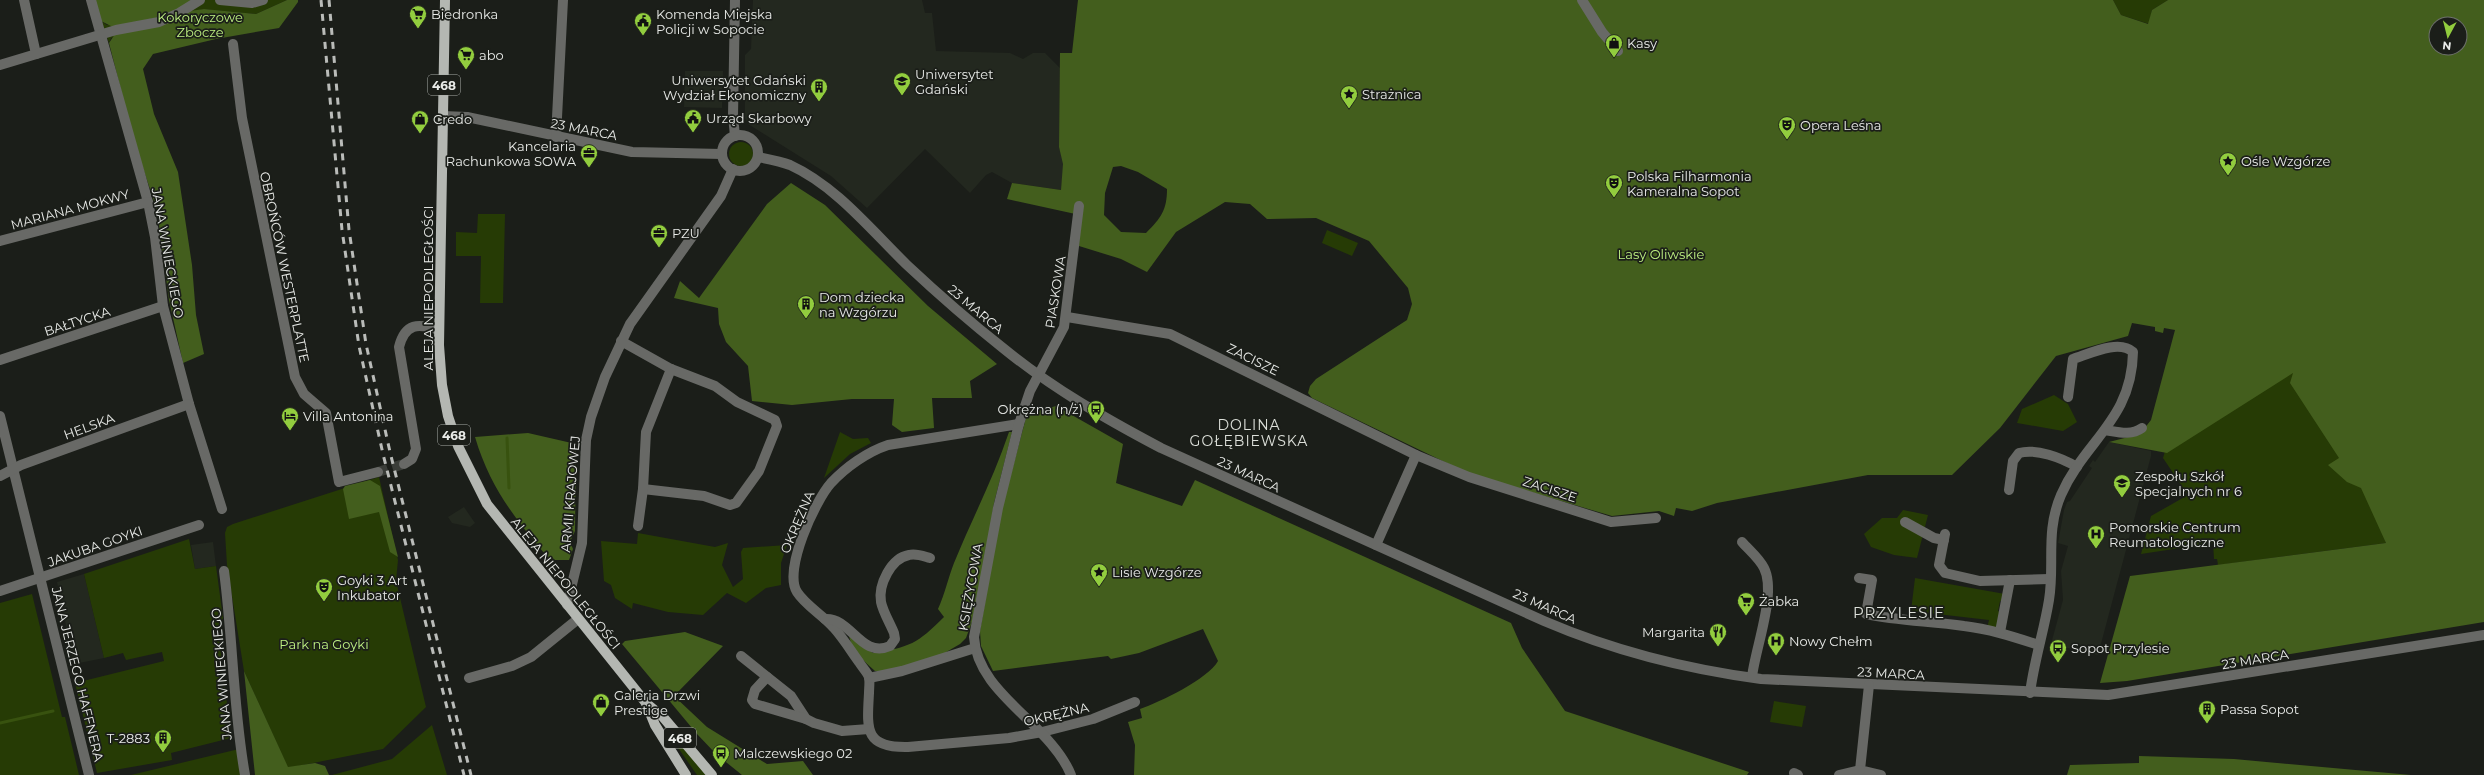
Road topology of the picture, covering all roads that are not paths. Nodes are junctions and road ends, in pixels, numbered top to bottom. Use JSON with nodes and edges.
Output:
{"nodes":[{"id":1,"x":24,"y":0,"type":"edge"},
{"id":2,"x":91,"y":0,"type":"edge"},
{"id":3,"x":200,"y":0,"type":"edge"},
{"id":4,"x":220,"y":0,"type":"edge"},
{"id":5,"x":263,"y":0,"type":"edge"},
{"id":6,"x":445,"y":0,"type":"edge"},
{"id":7,"x":563,"y":0,"type":"edge"},
{"id":8,"x":735,"y":0,"type":"edge"},
{"id":9,"x":1582,"y":0,"type":"edge"},
{"id":10,"x":102,"y":34,"type":"junction"},
{"id":11,"x":233,"y":44,"type":"dead end"},
{"id":12,"x":1618,"y":51,"type":"dead end"},
{"id":13,"x":36,"y":54,"type":"junction"},
{"id":14,"x":0,"y":65,"type":"edge"},
{"id":15,"x":443,"y":116,"type":"junction"},
{"id":16,"x":735,"y":136,"type":"junction"},
{"id":17,"x":556,"y":137,"type":"junction"},
{"id":18,"x":722,"y":154,"type":"junction"},
{"id":19,"x":758,"y":157,"type":"junction"},
{"id":20,"x":733,"y":170,"type":"junction"},
{"id":21,"x":148,"y":202,"type":"junction"},
{"id":22,"x":1079,"y":206,"type":"dead end"},
{"id":23,"x":0,"y":241,"type":"edge"},
{"id":24,"x":163,"y":306,"type":"junction"},
{"id":25,"x":1067,"y":317,"type":"junction"},
{"id":26,"x":439,"y":330,"type":"junction"},
{"id":27,"x":621,"y":341,"type":"junction"},
{"id":28,"x":0,"y":360,"type":"edge"},
{"id":29,"x":671,"y":369,"type":"junction"},
{"id":30,"x":1040,"y":376,"type":"junction"},
{"id":31,"x":2068,"y":397,"type":"dead end"},
{"id":32,"x":188,"y":404,"type":"junction"},
{"id":33,"x":0,"y":416,"type":"edge"},
{"id":34,"x":1019,"y":424,"type":"junction"},
{"id":35,"x":2142,"y":428,"type":"dead end"},
{"id":36,"x":2106,"y":430,"type":"junction"},
{"id":37,"x":1416,"y":455,"type":"junction"},
{"id":38,"x":404,"y":464,"type":"tunnel mouth"},
{"id":39,"x":2077,"y":467,"type":"junction"},
{"id":40,"x":13,"y":470,"type":"junction"},
{"id":41,"x":378,"y":472,"type":"tunnel mouth"},
{"id":42,"x":0,"y":476,"type":"edge"},
{"id":43,"x":643,"y":489,"type":"junction"},
{"id":44,"x":2009,"y":490,"type":"dead end"},
{"id":45,"x":222,"y":510,"type":"dead end"},
{"id":46,"x":1656,"y":518,"type":"dead end"},
{"id":47,"x":1905,"y":522,"type":"dead end"},
{"id":48,"x":199,"y":525,"type":"dead end"},
{"id":49,"x":638,"y":526,"type":"dead end"},
{"id":50,"x":1742,"y":542,"type":"dead end"},
{"id":51,"x":1376,"y":545,"type":"junction"},
{"id":52,"x":930,"y":558,"type":"dead end"},
{"id":53,"x":224,"y":571,"type":"dead end"},
{"id":54,"x":42,"y":578,"type":"junction"},
{"id":55,"x":1859,"y":578,"type":"dead end"},
{"id":56,"x":2049,"y":579,"type":"junction"},
{"id":57,"x":2010,"y":580,"type":"junction"},
{"id":58,"x":0,"y":591,"type":"edge"},
{"id":59,"x":567,"y":605,"type":"junction"},
{"id":60,"x":578,"y":619,"type":"junction"},
{"id":61,"x":825,"y":619,"type":"junction"},
{"id":62,"x":2000,"y":632,"type":"junction"},
{"id":63,"x":2484,"y":635,"type":"edge"},
{"id":64,"x":2039,"y":645,"type":"junction"},
{"id":65,"x":975,"y":648,"type":"junction"},
{"id":66,"x":741,"y":656,"type":"dead end"},
{"id":67,"x":768,"y":676,"type":"junction"},
{"id":68,"x":469,"y":678,"type":"dead end"},
{"id":69,"x":869,"y":678,"type":"junction"},
{"id":70,"x":1752,"y":678,"type":"junction"},
{"id":71,"x":1870,"y":685,"type":"junction"},
{"id":72,"x":2030,"y":693,"type":"junction"},
{"id":73,"x":1135,"y":702,"type":"dead end"},
{"id":74,"x":646,"y":703,"type":"junction"},
{"id":75,"x":806,"y":719,"type":"junction"},
{"id":76,"x":869,"y":729,"type":"junction"},
{"id":77,"x":1042,"y":732,"type":"junction"},
{"id":78,"x":1860,"y":770,"type":"junction"},
{"id":79,"x":89,"y":775,"type":"edge"},
{"id":80,"x":246,"y":775,"type":"edge"},
{"id":81,"x":686,"y":775,"type":"edge"},
{"id":82,"x":712,"y":775,"type":"edge"},
{"id":83,"x":1071,"y":775,"type":"edge"},
{"id":84,"x":1839,"y":775,"type":"edge"},
{"id":85,"x":1881,"y":775,"type":"edge"}],
"edges":[{"from":1,"to":13,"type":"street"},
{"from":2,"to":10,"type":"street","name":"JANA WINIECKIEGO"},
{"from":3,"to":10,"type":"street"},
{"from":4,"to":5,"type":"street"},
{"from":6,"to":15,"type":"main road","name":"ALEJA NIEPODLEGŁOŚCI","number":"468"},
{"from":7,"to":17,"type":"street"},
{"from":8,"to":16,"type":"street"},
{"from":9,"to":12,"type":"street"},
{"from":10,"to":13,"type":"street"},
{"from":10,"to":21,"type":"street","name":"JANA WINIECKIEGO"},
{"from":11,"to":41,"type":"street","name":"OBROŃCÓW WESTERPLATTE"},
{"from":13,"to":14,"type":"street"},
{"from":15,"to":17,"type":"street","name":"23 MARCA"},
{"from":15,"to":26,"type":"main road","name":"ALEJA NIEPODLEGŁOŚCI","number":"468"},
{"from":16,"to":18,"type":"street"},
{"from":16,"to":19,"type":"street"},
{"from":17,"to":18,"type":"street","name":"23 MARCA"},
{"from":18,"to":20,"type":"street"},
{"from":19,"to":20,"type":"street"},
{"from":19,"to":30,"type":"street","name":"23 MARCA"},
{"from":20,"to":27,"type":"street","name":"ARMII KRAJOWEJ"},
{"from":21,"to":23,"type":"street","name":"MARIANA MOKWY"},
{"from":21,"to":24,"type":"street","name":"JANA WINIECKIEGO"},
{"from":22,"to":25,"type":"street","name":"PIASKOWA"},
{"from":24,"to":28,"type":"street","name":"BAŁTYCKA"},
{"from":24,"to":32,"type":"street","name":"JANA WINIECKIEGO"},
{"from":25,"to":30,"type":"street","name":"PIASKOWA"},
{"from":25,"to":37,"type":"street","name":"ZACISZE"},
{"from":26,"to":38,"type":"street"},
{"from":26,"to":59,"type":"main road","name":"ALEJA NIEPODLEGŁOŚCI","number":"468"},
{"from":27,"to":29,"type":"street"},
{"from":27,"to":59,"type":"street","name":"ARMII KRAJOWEJ"},
{"from":29,"to":43,"type":"street"},
{"from":29,"to":43,"type":"street"},
{"from":30,"to":34,"type":"street","name":"KSIĘŻYCOWA"},
{"from":30,"to":51,"type":"street","name":"23 MARCA"},
{"from":31,"to":36,"type":"street"},
{"from":32,"to":40,"type":"street","name":"HELSKA"},
{"from":32,"to":45,"type":"street","name":"JANA WINIECKIEGO"},
{"from":33,"to":40,"type":"street","name":"JANA JERZEGO HAFFNERA"},
{"from":34,"to":61,"type":"street","name":"OKRĘŻNA"},
{"from":34,"to":65,"type":"street","name":"KSIĘŻYCOWA"},
{"from":35,"to":36,"type":"street"},
{"from":36,"to":39,"type":"street"},
{"from":37,"to":46,"type":"street","name":"ZACISZE"},
{"from":37,"to":51,"type":"street"},
{"from":39,"to":44,"type":"street"},
{"from":39,"to":56,"type":"street"},
{"from":40,"to":42,"type":"street","name":"HELSKA"},
{"from":40,"to":54,"type":"street","name":"JANA JERZEGO HAFFNERA"},
{"from":43,"to":49,"type":"street"},
{"from":47,"to":57,"type":"street"},
{"from":48,"to":54,"type":"street","name":"JAKUBA GOYKI"},
{"from":50,"to":70,"type":"street"},
{"from":51,"to":70,"type":"street","name":"23 MARCA"},
{"from":52,"to":61,"type":"street","name":"OKRĘŻNA"},
{"from":53,"to":80,"type":"street","name":"JANA WINIECKIEGO"},
{"from":54,"to":58,"type":"street","name":"JAKUBA GOYKI"},
{"from":54,"to":79,"type":"street","name":"JANA JERZEGO HAFFNERA"},
{"from":55,"to":62,"type":"street"},
{"from":56,"to":57,"type":"street"},
{"from":56,"to":64,"type":"street"},
{"from":57,"to":62,"type":"street"},
{"from":59,"to":60,"type":"main road","name":"ALEJA NIEPODLEGŁOŚCI","number":"468"},
{"from":60,"to":68,"type":"street"},
{"from":60,"to":74,"type":"main road","name":"ALEJA NIEPODLEGŁOŚCI","number":"468"},
{"from":61,"to":69,"type":"street","name":"OKRĘŻNA"},
{"from":62,"to":64,"type":"street"},
{"from":63,"to":72,"type":"street","name":"23 MARCA"},
{"from":64,"to":72,"type":"street"},
{"from":65,"to":69,"type":"street"},
{"from":65,"to":77,"type":"street","name":"KSIĘŻYCOWA"},
{"from":66,"to":67,"type":"street"},
{"from":67,"to":75,"type":"street"},
{"from":67,"to":75,"type":"street"},
{"from":69,"to":76,"type":"street"},
{"from":70,"to":71,"type":"street","name":"23 MARCA"},
{"from":71,"to":72,"type":"street","name":"23 MARCA"},
{"from":71,"to":78,"type":"street"},
{"from":73,"to":77,"type":"street","name":"OKRĘŻNA"},
{"from":74,"to":81,"type":"main road","name":"ALEJA NIEPODLEGŁOŚCI","number":"468"},
{"from":74,"to":82,"type":"main road","name":"ALEJA NIEPODLEGŁOŚCI","number":"468"},
{"from":75,"to":76,"type":"street"},
{"from":76,"to":77,"type":"street","name":"OKRĘŻNA"},
{"from":77,"to":83,"type":"street","name":"KSIĘŻYCOWA"},
{"from":78,"to":84,"type":"street"},
{"from":78,"to":85,"type":"street"}]}
